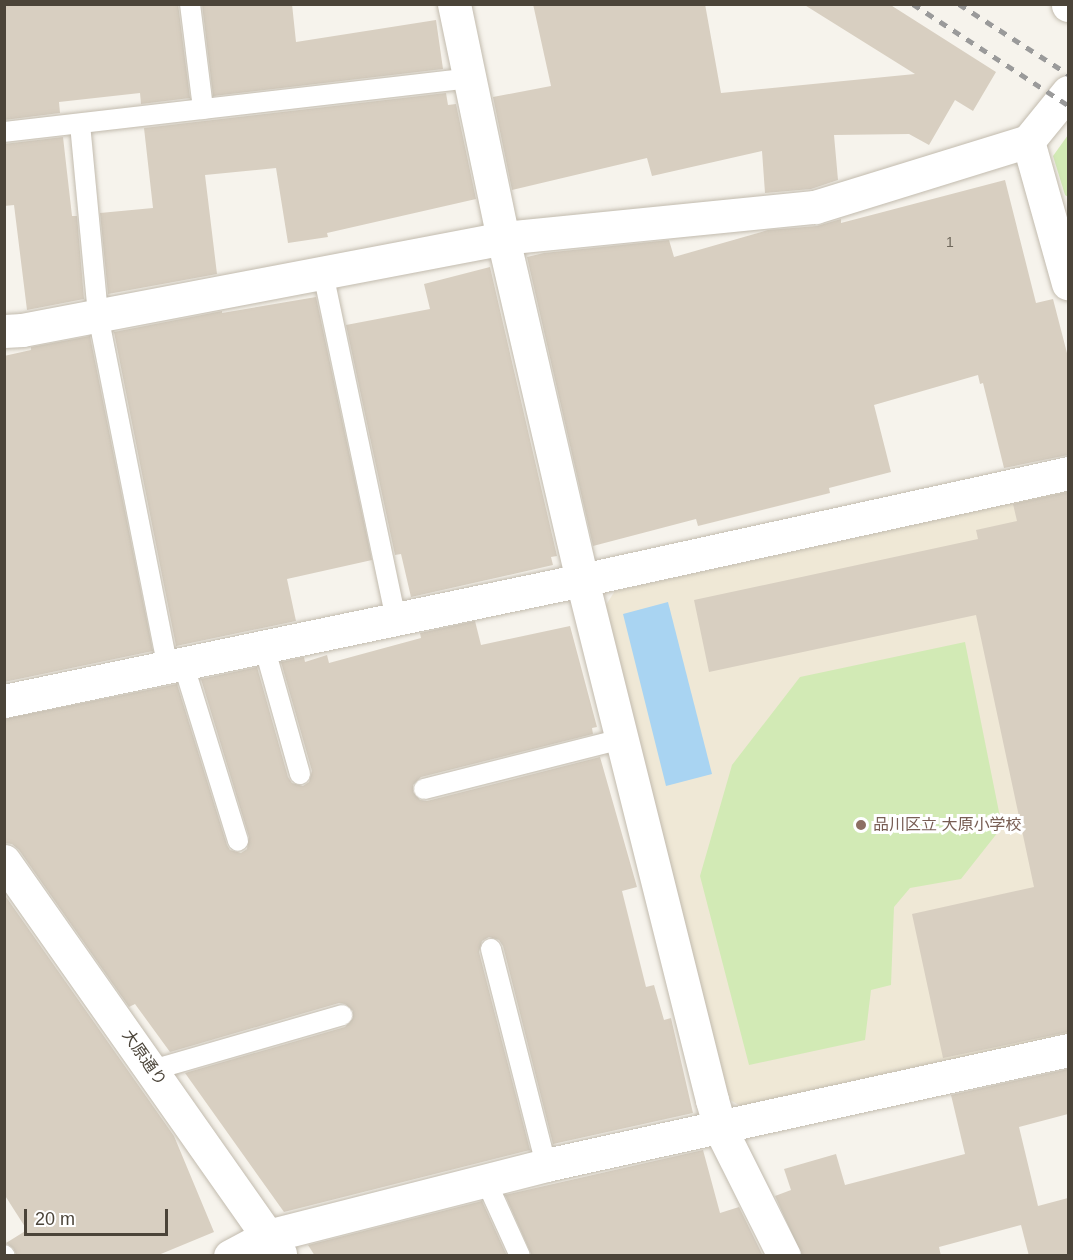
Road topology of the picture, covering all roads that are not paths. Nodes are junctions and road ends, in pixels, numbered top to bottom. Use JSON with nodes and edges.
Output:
{"nodes":[{"id":1,"x":190,"y":4,"type":"edge"},
{"id":2,"x":454,"y":4,"type":"edge"},
{"id":3,"x":469,"y":78,"type":"junction"},
{"id":4,"x":1068,"y":92,"type":"edge"},
{"id":5,"x":203,"y":109,"type":"junction"},
{"id":6,"x":80,"y":124,"type":"junction"},
{"id":7,"x":4,"y":132,"type":"edge"},
{"id":8,"x":1028,"y":141,"type":"junction"},
{"id":9,"x":504,"y":238,"type":"junction"},
{"id":10,"x":323,"y":273,"type":"junction"},
{"id":11,"x":1068,"y":283,"type":"edge"},
{"id":12,"x":98,"y":315,"type":"junction"},
{"id":13,"x":4,"y":331,"type":"edge"},
{"id":14,"x":1068,"y":473,"type":"edge"},
{"id":15,"x":582,"y":580,"type":"junction"},
{"id":16,"x":396,"y":618,"type":"junction"},
{"id":17,"x":264,"y":646,"type":"junction"},
{"id":18,"x":176,"y":665,"type":"junction"},
{"id":19,"x":4,"y":701,"type":"edge"},
{"id":20,"x":622,"y":739,"type":"junction"},
{"id":21,"x":300,"y":774,"type":"dead end"},
{"id":22,"x":424,"y":789,"type":"dead end"},
{"id":23,"x":238,"y":840,"type":"dead end"},
{"id":24,"x":4,"y":861,"type":"edge"},
{"id":25,"x":491,"y":949,"type":"dead end"},
{"id":26,"x":342,"y":1015,"type":"dead end"},
{"id":27,"x":1068,"y":1050,"type":"edge"},
{"id":28,"x":152,"y":1070,"type":"junction"},
{"id":29,"x":720,"y":1128,"type":"junction"},
{"id":30,"x":546,"y":1165,"type":"junction"},
{"id":31,"x":486,"y":1180,"type":"junction"},
{"id":32,"x":275,"y":1246,"type":"edge"},
{"id":33,"x":230,"y":1256,"type":"edge"},
{"id":34,"x":520,"y":1256,"type":"edge"},
{"id":35,"x":784,"y":1256,"type":"edge"}],
"edges":[{"from":1,"to":5,"type":"lane"},
{"from":2,"to":3,"type":"street"},
{"from":3,"to":5,"type":"lane"},
{"from":3,"to":9,"type":"street"},
{"from":4,"to":8,"type":"street"},
{"from":5,"to":6,"type":"lane"},
{"from":6,"to":7,"type":"lane"},
{"from":6,"to":12,"type":"lane"},
{"from":8,"to":9,"type":"street"},
{"from":8,"to":11,"type":"street"},
{"from":9,"to":10,"type":"street"},
{"from":9,"to":15,"type":"street"},
{"from":10,"to":12,"type":"street"},
{"from":10,"to":16,"type":"lane"},
{"from":12,"to":13,"type":"street"},
{"from":12,"to":18,"type":"lane"},
{"from":14,"to":15,"type":"street"},
{"from":15,"to":16,"type":"street"},
{"from":15,"to":20,"type":"street"},
{"from":16,"to":17,"type":"street"},
{"from":17,"to":18,"type":"street"},
{"from":17,"to":21,"type":"lane"},
{"from":18,"to":19,"type":"street"},
{"from":18,"to":23,"type":"lane"},
{"from":20,"to":22,"type":"lane"},
{"from":20,"to":29,"type":"street"},
{"from":24,"to":28,"type":"street","name":"大原通り"},
{"from":25,"to":30,"type":"lane"},
{"from":26,"to":28,"type":"lane"},
{"from":27,"to":29,"type":"street"},
{"from":28,"to":32,"type":"street","name":"大原通り"},
{"from":29,"to":30,"type":"street"},
{"from":29,"to":35,"type":"street"},
{"from":30,"to":31,"type":"street"},
{"from":31,"to":32,"type":"street"},
{"from":31,"to":34,"type":"lane"},
{"from":32,"to":33,"type":"street"}]}
